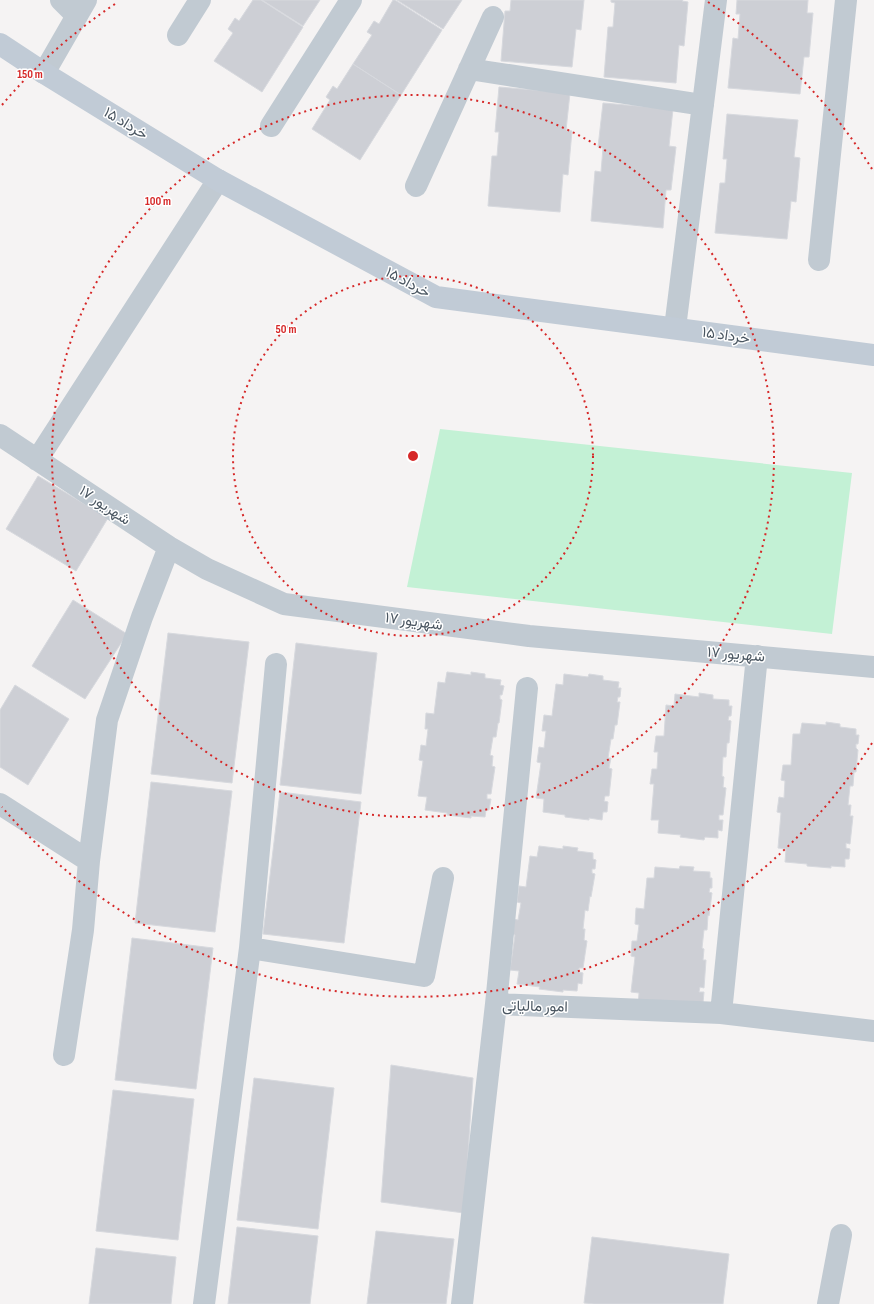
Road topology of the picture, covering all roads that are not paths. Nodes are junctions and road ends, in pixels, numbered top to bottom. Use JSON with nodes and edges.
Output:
{"nodes":[{"id":1,"x":61,"y":0,"type":"edge"},
{"id":2,"x":200,"y":0,"type":"edge"},
{"id":3,"x":351,"y":0,"type":"edge"},
{"id":4,"x":716,"y":0,"type":"edge"},
{"id":5,"x":846,"y":0,"type":"edge"},
{"id":6,"x":81,"y":8,"type":"edge"},
{"id":7,"x":493,"y":17,"type":"dead end"},
{"id":8,"x":178,"y":35,"type":"dead end"},
{"id":9,"x":0,"y":44,"type":"edge"},
{"id":10,"x":469,"y":69,"type":"junction"},
{"id":11,"x":44,"y":74,"type":"junction"},
{"id":12,"x":703,"y":105,"type":"junction"},
{"id":13,"x":271,"y":126,"type":"dead end"},
{"id":14,"x":218,"y":180,"type":"junction"},
{"id":15,"x":416,"y":186,"type":"dead end"},
{"id":16,"x":819,"y":260,"type":"dead end"},
{"id":17,"x":675,"y":328,"type":"junction"},
{"id":18,"x":874,"y":355,"type":"edge"},
{"id":19,"x":0,"y":435,"type":"edge"},
{"id":20,"x":37,"y":460,"type":"junction"},
{"id":21,"x":169,"y":547,"type":"junction"},
{"id":22,"x":757,"y":656,"type":"junction"},
{"id":23,"x":276,"y":664,"type":"dead end"},
{"id":24,"x":874,"y":667,"type":"edge"},
{"id":25,"x":527,"y":688,"type":"dead end"},
{"id":26,"x":0,"y":804,"type":"edge"},
{"id":27,"x":89,"y":861,"type":"junction"},
{"id":28,"x":443,"y":878,"type":"dead end"},
{"id":29,"x":250,"y":948,"type":"junction"},
{"id":30,"x":496,"y":1004,"type":"junction"},
{"id":31,"x":721,"y":1013,"type":"junction"},
{"id":32,"x":874,"y":1031,"type":"edge"},
{"id":33,"x":64,"y":1055,"type":"dead end"},
{"id":34,"x":841,"y":1235,"type":"dead end"},
{"id":35,"x":204,"y":1304,"type":"edge"},
{"id":36,"x":462,"y":1304,"type":"edge"},
{"id":37,"x":828,"y":1304,"type":"edge"}],
"edges":[{"from":1,"to":6,"type":"street"},
{"from":2,"to":8,"type":"street"},
{"from":3,"to":13,"type":"street"},
{"from":4,"to":12,"type":"street"},
{"from":5,"to":16,"type":"street"},
{"from":6,"to":11,"type":"street"},
{"from":7,"to":10,"type":"street"},
{"from":9,"to":11,"type":"main road","name":"۱۵ خرداد"},
{"from":10,"to":12,"type":"street"},
{"from":10,"to":15,"type":"street"},
{"from":11,"to":14,"type":"main road","name":"۱۵ خرداد"},
{"from":12,"to":17,"type":"street"},
{"from":14,"to":17,"type":"main road","name":"۱۵ خرداد"},
{"from":14,"to":20,"type":"street"},
{"from":17,"to":18,"type":"main road","name":"۱۵ خرداد"},
{"from":19,"to":20,"type":"street","name":"۱۷ شهریور"},
{"from":20,"to":21,"type":"street","name":"۱۷ شهریور"},
{"from":21,"to":22,"type":"street","name":"۱۷ شهریور"},
{"from":21,"to":27,"type":"street"},
{"from":22,"to":24,"type":"street","name":"۱۷ شهریور"},
{"from":22,"to":31,"type":"street"},
{"from":23,"to":29,"type":"street"},
{"from":25,"to":30,"type":"street"},
{"from":26,"to":27,"type":"street"},
{"from":27,"to":33,"type":"street"},
{"from":28,"to":29,"type":"street"},
{"from":29,"to":35,"type":"street"},
{"from":30,"to":31,"type":"street","name":"امور مالیاتی"},
{"from":30,"to":36,"type":"street","name":"امور مالیاتی"},
{"from":31,"to":32,"type":"street","name":"امور مالیاتی"},
{"from":34,"to":37,"type":"street"}]}
